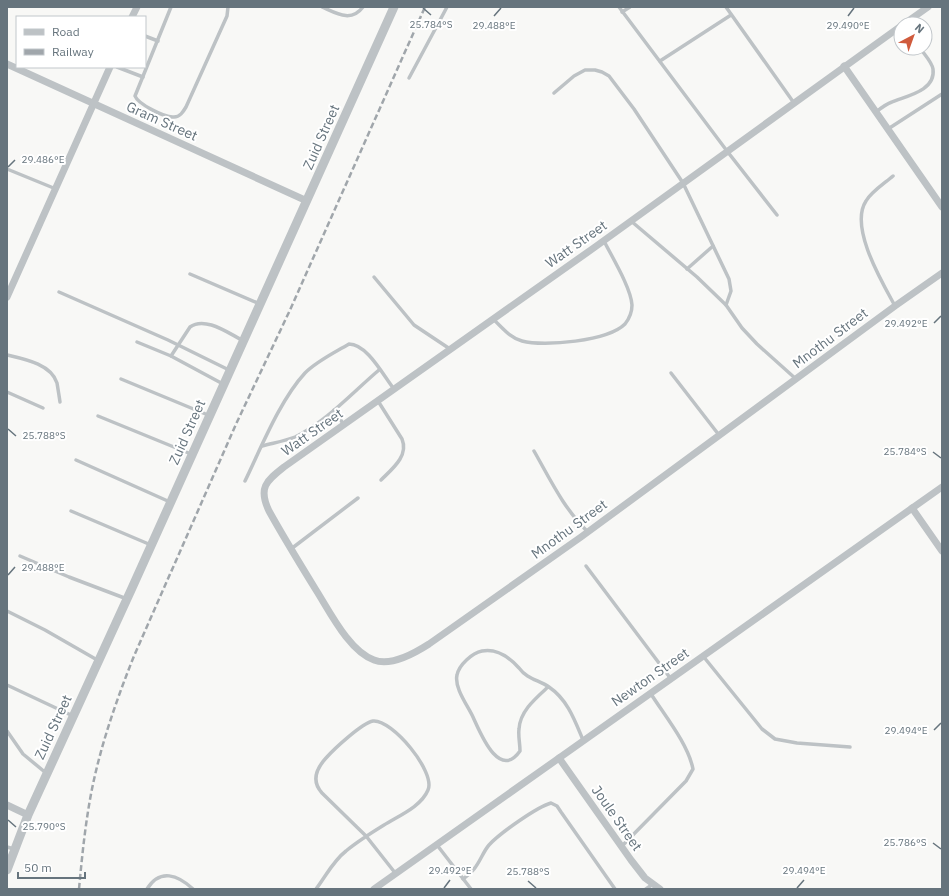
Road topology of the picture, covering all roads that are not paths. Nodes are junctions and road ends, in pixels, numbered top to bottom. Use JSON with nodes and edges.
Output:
{"nodes":[{"id":1,"x":137,"y":7,"type":"edge"},
{"id":2,"x":171,"y":7,"type":"edge"},
{"id":3,"x":228,"y":7,"type":"edge"},
{"id":4,"x":322,"y":7,"type":"edge"},
{"id":5,"x":363,"y":7,"type":"edge"},
{"id":6,"x":394,"y":7,"type":"edge"},
{"id":7,"x":447,"y":7,"type":"edge"},
{"id":8,"x":619,"y":7,"type":"edge"},
{"id":9,"x":630,"y":7,"type":"edge"},
{"id":10,"x":726,"y":7,"type":"edge"},
{"id":11,"x":928,"y":7,"type":"edge"},
{"id":12,"x":622,"y":12,"type":"junction"},
{"id":13,"x":731,"y":14,"type":"junction"},
{"id":14,"x":132,"y":16,"type":"edge"},
{"id":15,"x":915,"y":16,"type":"edge"},
{"id":16,"x":893,"y":32,"type":"edge"},
{"id":17,"x":146,"y":36,"type":"edge"},
{"id":18,"x":158,"y":41,"type":"junction"},
{"id":19,"x":925,"y":56,"type":"edge"},
{"id":20,"x":660,"y":61,"type":"junction"},
{"id":21,"x":7,"y":64,"type":"edge"},
{"id":22,"x":844,"y":66,"type":"junction"},
{"id":23,"x":110,"y":68,"type":"edge"},
{"id":24,"x":120,"y":68,"type":"edge"},
{"id":25,"x":143,"y":77,"type":"junction"},
{"id":26,"x":408,"y":78,"type":"dead end"},
{"id":27,"x":554,"y":93,"type":"dead end"},
{"id":28,"x":942,"y":94,"type":"edge"},
{"id":29,"x":794,"y":103,"type":"junction"},
{"id":30,"x":94,"y":104,"type":"junction"},
{"id":31,"x":876,"y":112,"type":"junction"},
{"id":32,"x":888,"y":129,"type":"junction"},
{"id":33,"x":727,"y":151,"type":"junction"},
{"id":34,"x":7,"y":169,"type":"edge"},
{"id":35,"x":893,"y":176,"type":"dead end"},
{"id":36,"x":683,"y":183,"type":"junction"},
{"id":37,"x":56,"y":189,"type":"junction"},
{"id":38,"x":307,"y":201,"type":"junction"},
{"id":39,"x":942,"y":207,"type":"edge"},
{"id":40,"x":777,"y":215,"type":"dead end"},
{"id":41,"x":631,"y":221,"type":"junction"},
{"id":42,"x":604,"y":240,"type":"junction"},
{"id":43,"x":713,"y":246,"type":"junction"},
{"id":44,"x":687,"y":269,"type":"junction"},
{"id":45,"x":942,"y":273,"type":"edge"},
{"id":46,"x":190,"y":274,"type":"dead end"},
{"id":47,"x":374,"y":278,"type":"dead end"},
{"id":48,"x":59,"y":292,"type":"dead end"},
{"id":49,"x":7,"y":297,"type":"edge"},
{"id":50,"x":260,"y":304,"type":"junction"},
{"id":51,"x":726,"y":305,"type":"junction"},
{"id":52,"x":895,"y":306,"type":"junction"},
{"id":53,"x":493,"y":319,"type":"junction"},
{"id":54,"x":243,"y":341,"type":"junction"},
{"id":55,"x":137,"y":342,"type":"dead end"},
{"id":56,"x":178,"y":345,"type":"junction"},
{"id":57,"x":450,"y":349,"type":"junction"},
{"id":58,"x":7,"y":354,"type":"edge"},
{"id":59,"x":171,"y":356,"type":"junction"},
{"id":60,"x":379,"y":370,"type":"junction"},
{"id":61,"x":230,"y":371,"type":"junction"},
{"id":62,"x":671,"y":373,"type":"dead end"},
{"id":63,"x":120,"y":379,"type":"dead end"},
{"id":64,"x":796,"y":379,"type":"junction"},
{"id":65,"x":224,"y":384,"type":"junction"},
{"id":66,"x":394,"y":390,"type":"junction"},
{"id":67,"x":7,"y":392,"type":"edge"},
{"id":68,"x":378,"y":401,"type":"junction"},
{"id":69,"x":60,"y":402,"type":"dead end"},
{"id":70,"x":43,"y":408,"type":"dead end"},
{"id":71,"x":334,"y":410,"type":"junction"},
{"id":72,"x":98,"y":416,"type":"dead end"},
{"id":73,"x":209,"y":416,"type":"junction"},
{"id":74,"x":344,"y":425,"type":"junction"},
{"id":75,"x":719,"y":435,"type":"junction"},
{"id":76,"x":262,"y":446,"type":"junction"},
{"id":77,"x":534,"y":451,"type":"dead end"},
{"id":78,"x":192,"y":454,"type":"junction"},
{"id":79,"x":76,"y":460,"type":"dead end"},
{"id":80,"x":381,"y":480,"type":"dead end"},
{"id":81,"x":245,"y":481,"type":"dead end"},
{"id":82,"x":266,"y":484,"type":"joint"},
{"id":83,"x":942,"y":487,"type":"edge"},
{"id":84,"x":358,"y":498,"type":"dead end"},
{"id":85,"x":171,"y":502,"type":"junction"},
{"id":86,"x":912,"y":508,"type":"junction"},
{"id":87,"x":71,"y":511,"type":"dead end"},
{"id":88,"x":588,"y":532,"type":"junction"},
{"id":89,"x":152,"y":545,"type":"junction"},
{"id":90,"x":291,"y":549,"type":"junction"},
{"id":91,"x":942,"y":551,"type":"edge"},
{"id":92,"x":20,"y":556,"type":"dead end"},
{"id":93,"x":586,"y":566,"type":"dead end"},
{"id":94,"x":127,"y":599,"type":"junction"},
{"id":95,"x":7,"y":611,"type":"edge"},
{"id":96,"x":703,"y":656,"type":"junction"},
{"id":97,"x":99,"y":661,"type":"junction"},
{"id":98,"x":671,"y":679,"type":"junction"},
{"id":99,"x":7,"y":686,"type":"edge"},
{"id":100,"x":548,"y":686,"type":"junction"},
{"id":101,"x":650,"y":693,"type":"junction"},
{"id":102,"x":74,"y":716,"type":"junction"},
{"id":103,"x":7,"y":731,"type":"edge"},
{"id":104,"x":583,"y":740,"type":"junction"},
{"id":105,"x":850,"y":747,"type":"dead end"},
{"id":106,"x":559,"y":758,"type":"junction"},
{"id":107,"x":47,"y":774,"type":"junction"},
{"id":108,"x":7,"y":806,"type":"edge"},
{"id":109,"x":28,"y":815,"type":"junction"},
{"id":110,"x":366,"y":836,"type":"junction"},
{"id":111,"x":437,"y":845,"type":"junction"},
{"id":112,"x":621,"y":846,"type":"junction"},
{"id":113,"x":11,"y":848,"type":"edge"},
{"id":114,"x":7,"y":870,"type":"edge"},
{"id":115,"x":396,"y":874,"type":"junction"},
{"id":116,"x":463,"y":879,"type":"junction"},
{"id":117,"x":653,"y":884,"type":"junction"},
{"id":118,"x":147,"y":889,"type":"edge"},
{"id":119,"x":193,"y":889,"type":"edge"},
{"id":120,"x":316,"y":889,"type":"edge"},
{"id":121,"x":374,"y":889,"type":"edge"},
{"id":122,"x":471,"y":889,"type":"edge"},
{"id":123,"x":615,"y":889,"type":"edge"},
{"id":124,"x":646,"y":889,"type":"edge"},
{"id":125,"x":660,"y":889,"type":"edge"}],
"edges":[{"from":1,"to":14,"type":"street"},
{"from":2,"to":18,"type":"lane"},
{"from":3,"to":25,"type":"lane"},
{"from":4,"to":5,"type":"lane"},
{"from":6,"to":38,"type":"street","name":"Zuid Street"},
{"from":7,"to":26,"type":"lane"},
{"from":8,"to":12,"type":"lane"},
{"from":9,"to":12,"type":"lane"},
{"from":10,"to":13,"type":"lane"},
{"from":11,"to":15,"type":"street"},
{"from":12,"to":20,"type":"lane"},
{"from":13,"to":20,"type":"lane"},
{"from":13,"to":29,"type":"lane"},
{"from":16,"to":22,"type":"street","name":"Watt Street"},
{"from":17,"to":18,"type":"lane"},
{"from":18,"to":25,"type":"lane"},
{"from":19,"to":31,"type":"lane"},
{"from":20,"to":33,"type":"lane"},
{"from":21,"to":30,"type":"street","name":"Gram Street"},
{"from":22,"to":29,"type":"street","name":"Watt Street"},
{"from":22,"to":31,"type":"street"},
{"from":23,"to":30,"type":"street"},
{"from":24,"to":25,"type":"lane"},
{"from":27,"to":36,"type":"lane"},
{"from":28,"to":32,"type":"lane"},
{"from":29,"to":33,"type":"street","name":"Watt Street"},
{"from":30,"to":37,"type":"street"},
{"from":30,"to":38,"type":"street","name":"Gram Street"},
{"from":31,"to":32,"type":"street"},
{"from":32,"to":39,"type":"street"},
{"from":33,"to":36,"type":"street","name":"Watt Street"},
{"from":33,"to":40,"type":"lane"},
{"from":34,"to":37,"type":"lane"},
{"from":35,"to":52,"type":"lane"},
{"from":36,"to":41,"type":"street","name":"Watt Street"},
{"from":36,"to":43,"type":"lane"},
{"from":37,"to":49,"type":"street"},
{"from":38,"to":50,"type":"street","name":"Zuid Street"},
{"from":41,"to":42,"type":"street","name":"Watt Street"},
{"from":41,"to":44,"type":"lane"},
{"from":42,"to":53,"type":"street","name":"Watt Street"},
{"from":42,"to":53,"type":"lane"},
{"from":43,"to":44,"type":"lane"},
{"from":43,"to":51,"type":"lane"},
{"from":44,"to":51,"type":"lane"},
{"from":45,"to":52,"type":"street","name":"Mnothu Street"},
{"from":46,"to":50,"type":"lane"},
{"from":47,"to":57,"type":"lane"},
{"from":48,"to":56,"type":"lane"},
{"from":50,"to":54,"type":"street","name":"Zuid Street"},
{"from":51,"to":64,"type":"lane"},
{"from":52,"to":64,"type":"street","name":"Mnothu Street"},
{"from":53,"to":57,"type":"street","name":"Watt Street"},
{"from":54,"to":56,"type":"lane"},
{"from":54,"to":61,"type":"street","name":"Zuid Street"},
{"from":55,"to":59,"type":"lane"},
{"from":56,"to":59,"type":"lane"},
{"from":56,"to":61,"type":"lane"},
{"from":57,"to":66,"type":"street","name":"Watt Street"},
{"from":58,"to":69,"type":"lane"},
{"from":59,"to":65,"type":"lane"},
{"from":60,"to":66,"type":"lane"},
{"from":60,"to":71,"type":"lane"},
{"from":60,"to":76,"type":"lane"},
{"from":61,"to":65,"type":"street","name":"Zuid Street"},
{"from":62,"to":75,"type":"lane"},
{"from":63,"to":73,"type":"lane"},
{"from":64,"to":75,"type":"street","name":"Mnothu Street"},
{"from":65,"to":73,"type":"street","name":"Zuid Street"},
{"from":66,"to":68,"type":"street","name":"Watt Street"},
{"from":67,"to":70,"type":"lane"},
{"from":68,"to":74,"type":"street","name":"Watt Street"},
{"from":68,"to":80,"type":"lane"},
{"from":71,"to":74,"type":"lane"},
{"from":71,"to":76,"type":"lane"},
{"from":72,"to":78,"type":"lane"},
{"from":73,"to":78,"type":"street","name":"Zuid Street"},
{"from":74,"to":82,"type":"street","name":"Watt Street"},
{"from":75,"to":88,"type":"street","name":"Mnothu Street"},
{"from":76,"to":81,"type":"lane"},
{"from":77,"to":88,"type":"lane"},
{"from":78,"to":85,"type":"street","name":"Zuid Street"},
{"from":79,"to":85,"type":"lane"},
{"from":82,"to":90,"type":"street","name":"Mnothu Street"},
{"from":83,"to":86,"type":"street","name":"Newton Street"},
{"from":84,"to":90,"type":"lane"},
{"from":85,"to":89,"type":"street","name":"Zuid Street"},
{"from":86,"to":91,"type":"street"},
{"from":86,"to":96,"type":"street","name":"Newton Street"},
{"from":87,"to":89,"type":"lane"},
{"from":88,"to":90,"type":"street","name":"Mnothu Street"},
{"from":89,"to":94,"type":"street","name":"Zuid Street"},
{"from":92,"to":94,"type":"lane"},
{"from":93,"to":98,"type":"lane"},
{"from":94,"to":97,"type":"street","name":"Zuid Street"},
{"from":95,"to":97,"type":"lane"},
{"from":96,"to":98,"type":"street","name":"Newton Street"},
{"from":96,"to":105,"type":"lane"},
{"from":97,"to":102,"type":"street","name":"Zuid Street"},
{"from":98,"to":101,"type":"street","name":"Newton Street"},
{"from":99,"to":102,"type":"lane"},
{"from":100,"to":100,"type":"lane"},
{"from":100,"to":104,"type":"lane"},
{"from":101,"to":104,"type":"street","name":"Newton Street"},
{"from":101,"to":112,"type":"lane"},
{"from":102,"to":107,"type":"street","name":"Zuid Street"},
{"from":103,"to":107,"type":"lane"},
{"from":104,"to":106,"type":"street","name":"Newton Street"},
{"from":106,"to":111,"type":"street","name":"Newton Street"},
{"from":106,"to":112,"type":"street","name":"Joule Street"},
{"from":107,"to":109,"type":"street","name":"Zuid Street"},
{"from":108,"to":109,"type":"street"},
{"from":109,"to":113,"type":"street","name":"Zuid Street"},
{"from":110,"to":110,"type":"lane"},
{"from":110,"to":115,"type":"lane"},
{"from":110,"to":120,"type":"lane"},
{"from":111,"to":115,"type":"street","name":"Newton Street"},
{"from":111,"to":116,"type":"lane"},
{"from":112,"to":117,"type":"street","name":"Joule Street"},
{"from":113,"to":114,"type":"street","name":"Zuid Street"},
{"from":115,"to":121,"type":"street","name":"Newton Street"},
{"from":116,"to":122,"type":"lane"},
{"from":116,"to":123,"type":"lane"},
{"from":117,"to":124,"type":"lane"},
{"from":117,"to":125,"type":"street","name":"Joule Street"},
{"from":118,"to":119,"type":"lane"}]}
